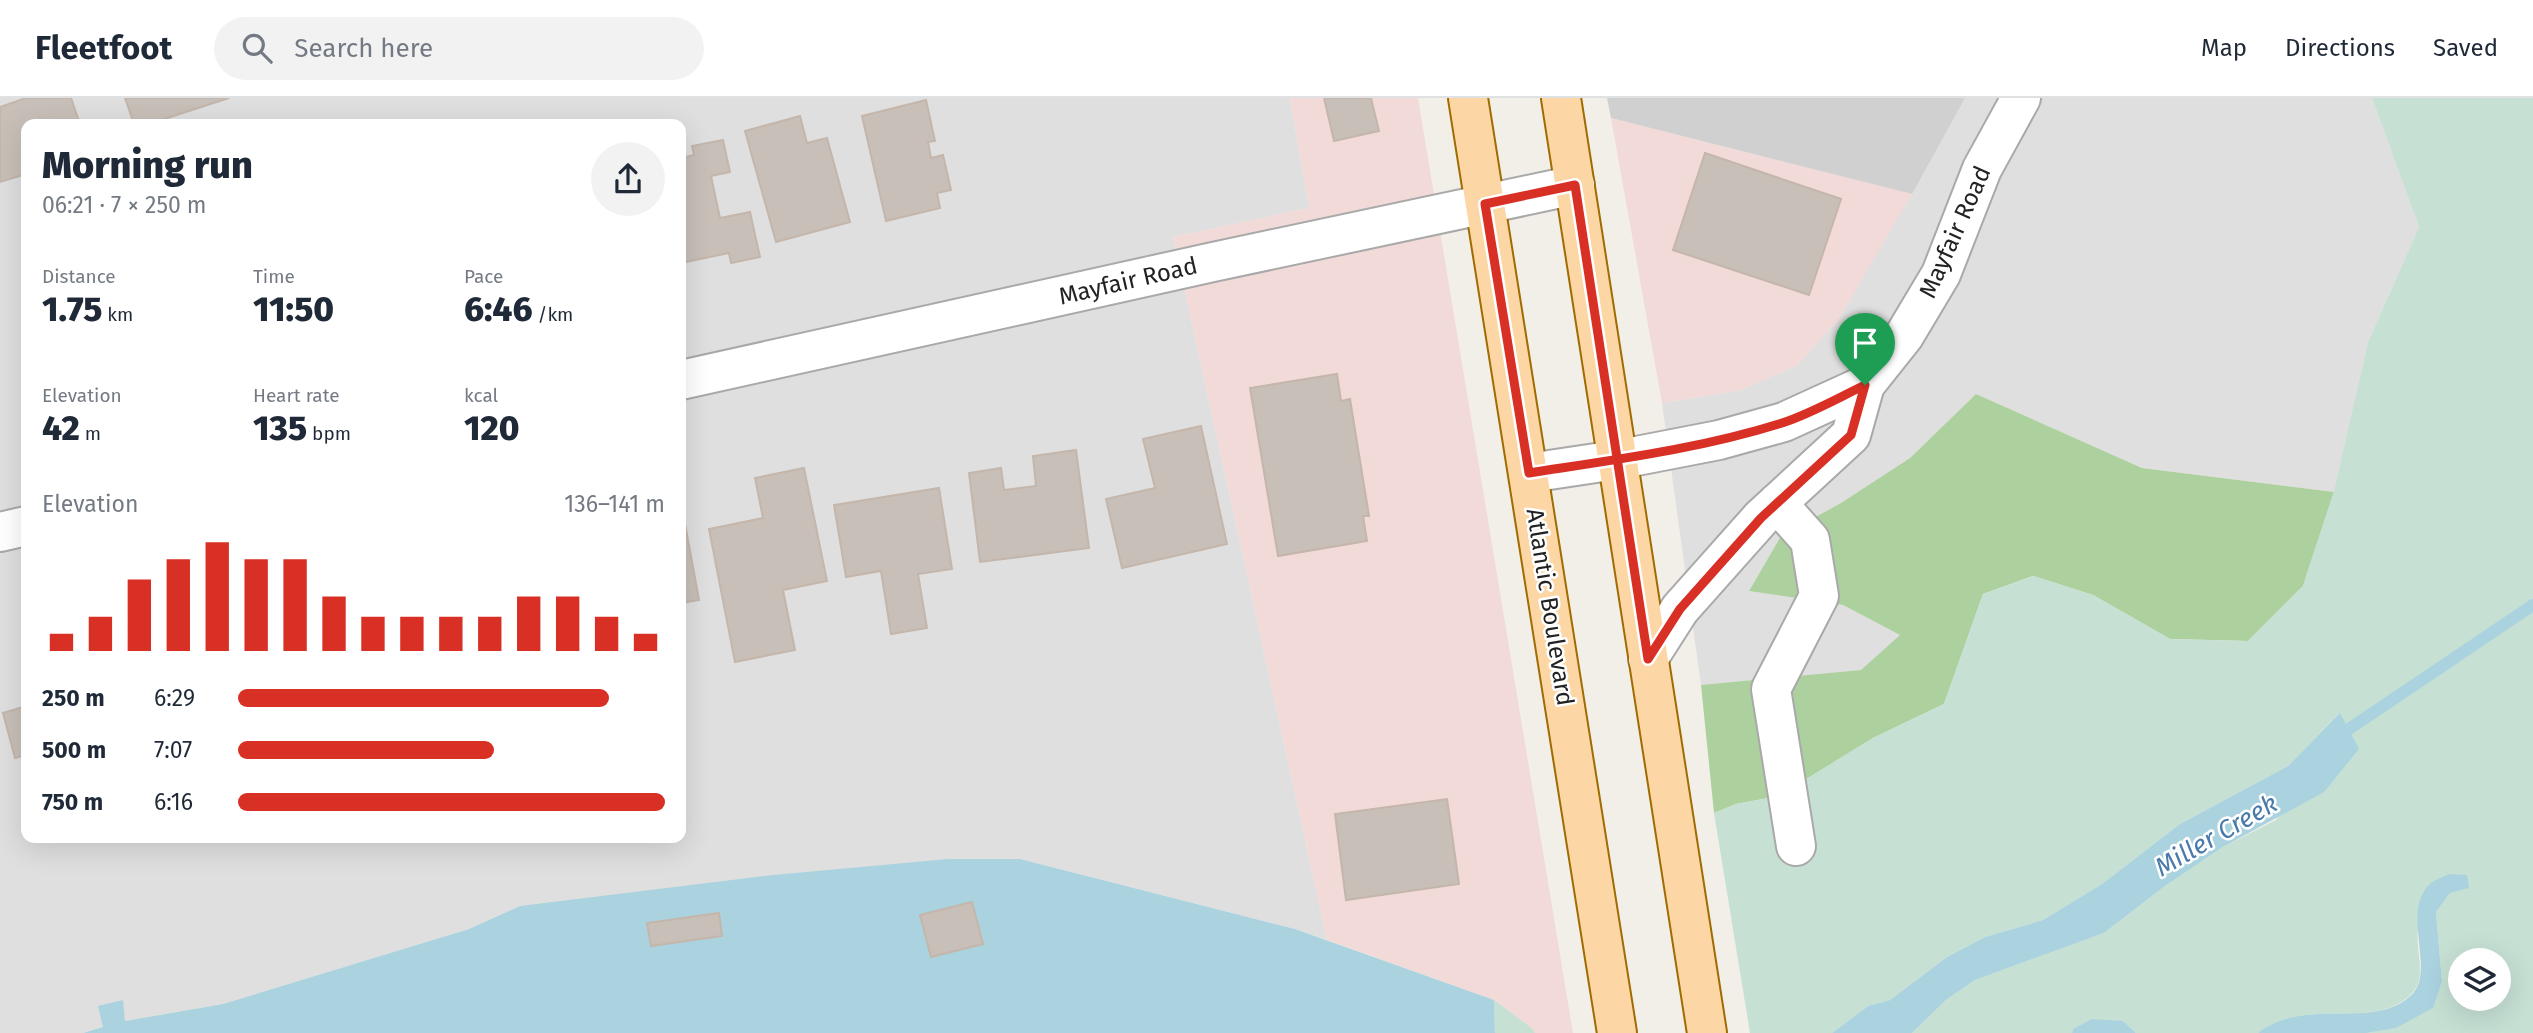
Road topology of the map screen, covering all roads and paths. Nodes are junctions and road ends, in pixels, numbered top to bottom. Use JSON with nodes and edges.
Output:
{"nodes":[{"id":1,"x":1468,"y":98,"type":"edge"},
{"id":2,"x":1561,"y":98,"type":"edge"},
{"id":3,"x":2021,"y":98,"type":"edge"},
{"id":4,"x":1575,"y":185,"type":"junction"},
{"id":5,"x":1485,"y":204,"type":"junction"},
{"id":6,"x":686,"y":379,"type":"edge"},
{"id":7,"x":1865,"y":385,"type":"junction"},
{"id":8,"x":1616,"y":460,"type":"junction"},
{"id":9,"x":1529,"y":473,"type":"junction"},
{"id":10,"x":1777,"y":503,"type":"junction"},
{"id":11,"x":21,"y":527,"type":"edge"},
{"id":12,"x":0,"y":532,"type":"edge"},
{"id":13,"x":1648,"y":659,"type":"junction"},
{"id":14,"x":1796,"y":846,"type":"dead end"},
{"id":15,"x":1617,"y":1033,"type":"edge"},
{"id":16,"x":1707,"y":1033,"type":"edge"}],
"edges":[{"from":1,"to":5,"type":"main road","name":"Atlantic Boulevard"},
{"from":2,"to":4,"type":"main road"},
{"from":3,"to":7,"type":"street","name":"Mayfair Road"},
{"from":4,"to":5,"type":"street","name":"Mayfair Road"},
{"from":4,"to":8,"type":"main road"},
{"from":5,"to":6,"type":"street","name":"Mayfair Road"},
{"from":5,"to":9,"type":"main road","name":"Atlantic Boulevard"},
{"from":7,"to":8,"type":"street","name":"Mayfair Road"},
{"from":7,"to":10,"type":"street"},
{"from":8,"to":9,"type":"street","name":"Mayfair Road"},
{"from":8,"to":13,"type":"main road"},
{"from":9,"to":15,"type":"main road","name":"Atlantic Boulevard"},
{"from":10,"to":13,"type":"street"},
{"from":10,"to":14,"type":"street"},
{"from":11,"to":12,"type":"street"},
{"from":13,"to":16,"type":"main road"}]}
